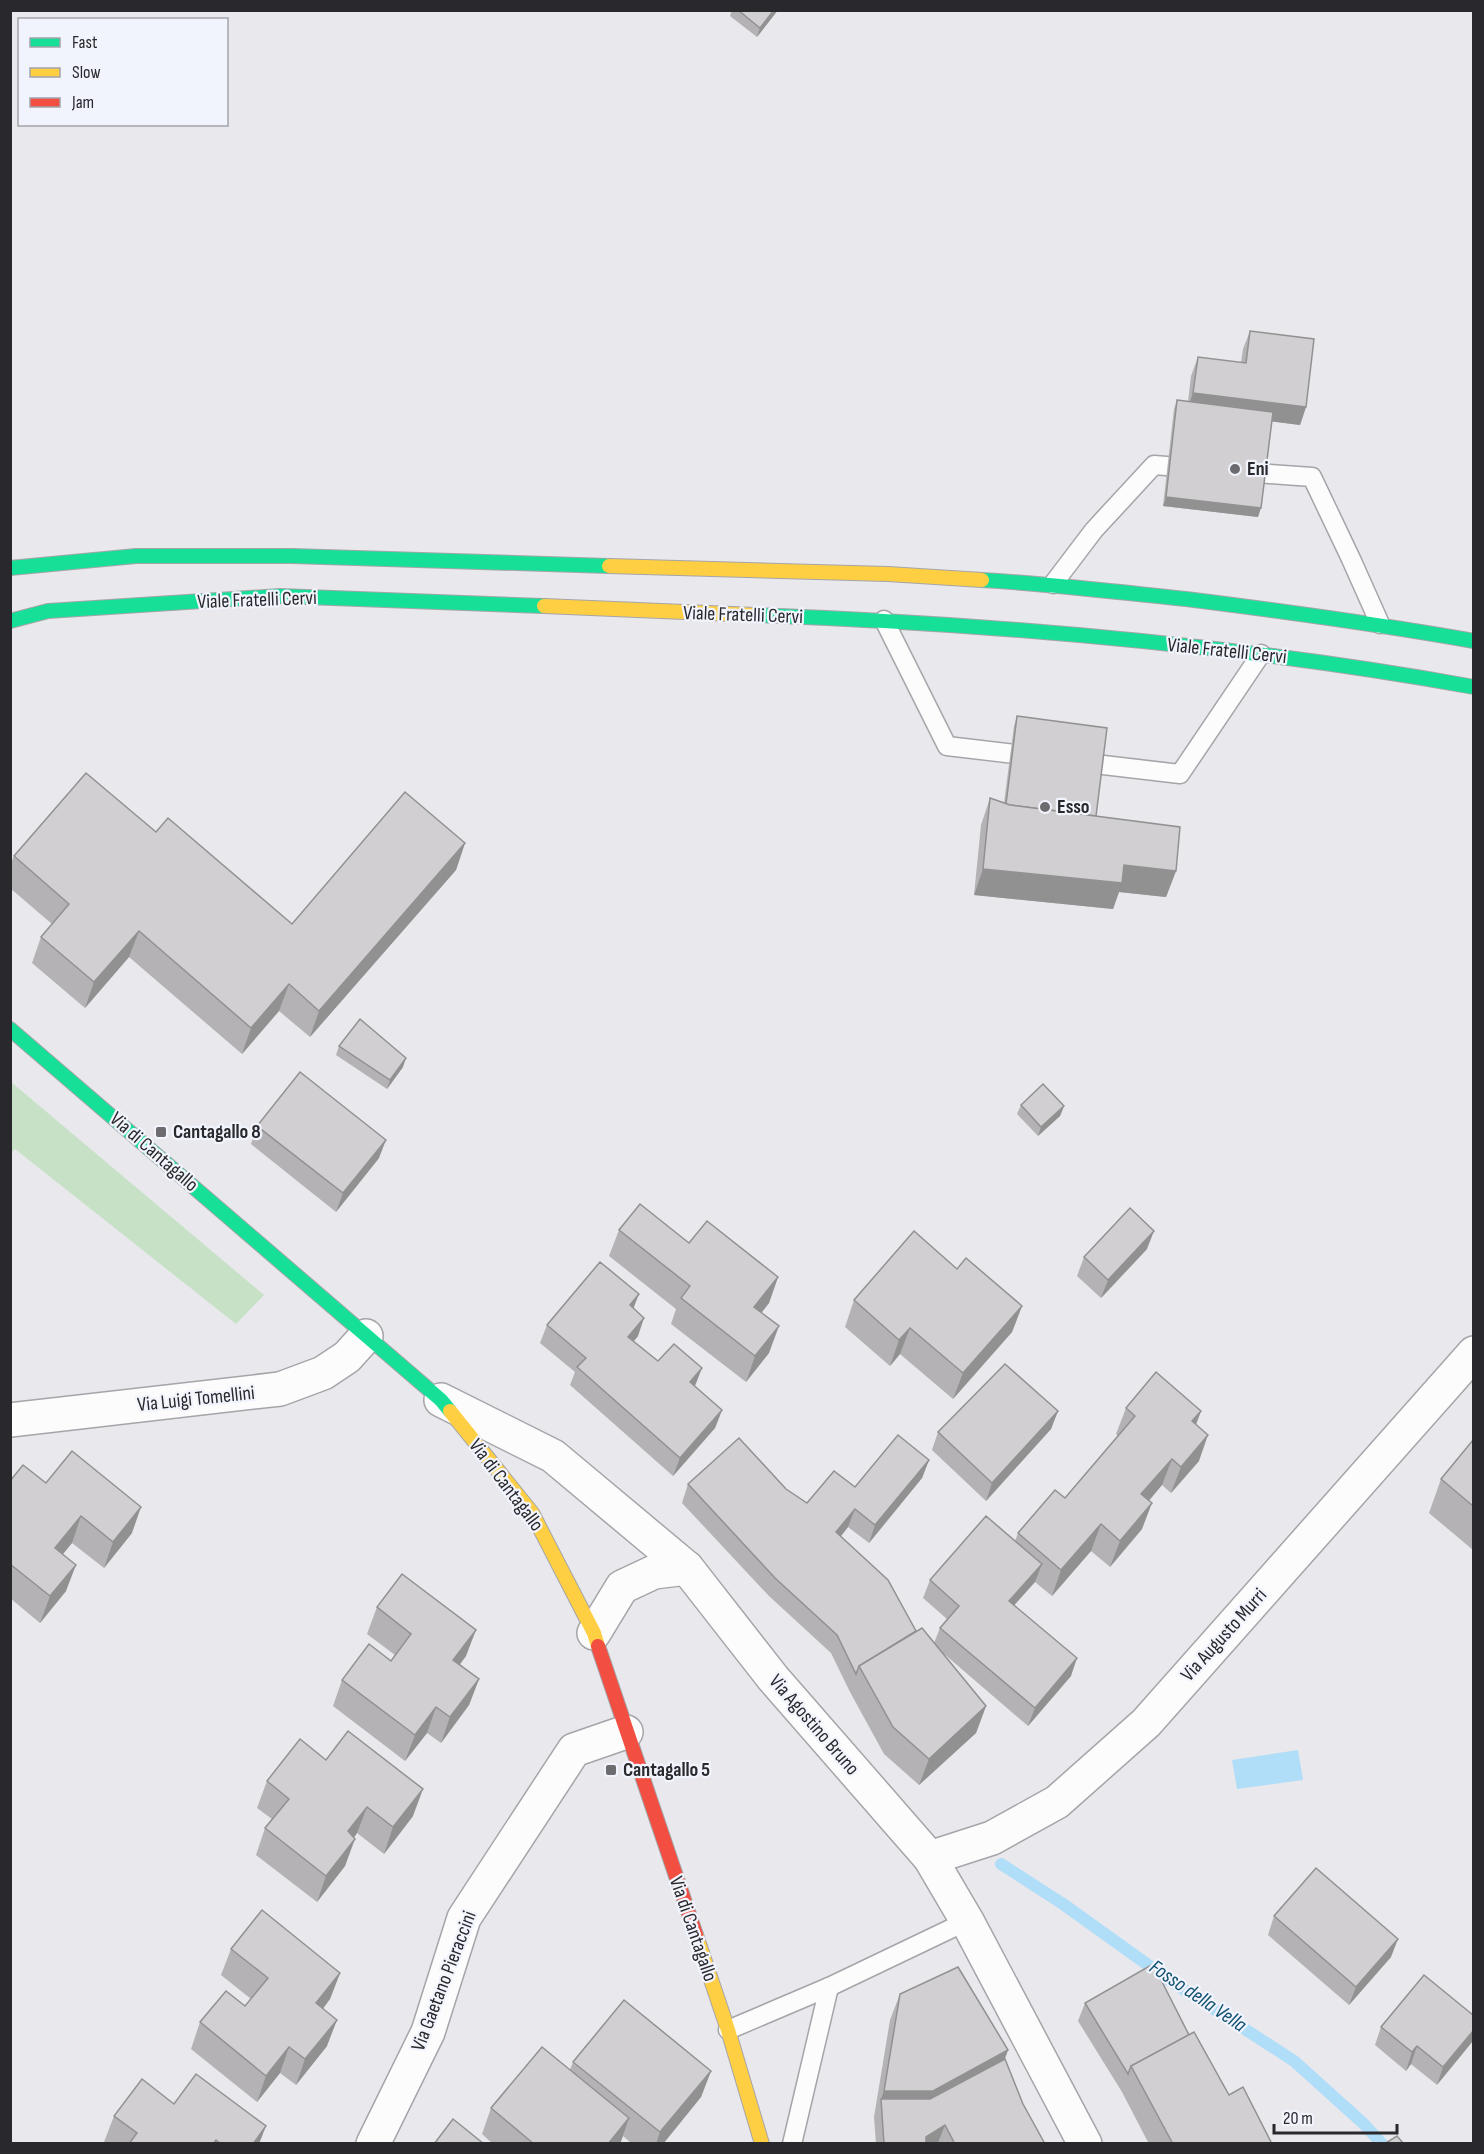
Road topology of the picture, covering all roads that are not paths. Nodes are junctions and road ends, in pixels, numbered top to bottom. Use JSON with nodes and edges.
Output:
{"nodes":[{"id":1,"x":10,"y":568,"type":"edge"},
{"id":2,"x":1053,"y":584,"type":"junction"},
{"id":3,"x":884,"y":620,"type":"junction"},
{"id":4,"x":10,"y":621,"type":"edge"},
{"id":5,"x":1380,"y":624,"type":"junction"},
{"id":6,"x":1473,"y":641,"type":"edge"},
{"id":7,"x":1261,"y":654,"type":"junction"},
{"id":8,"x":1473,"y":687,"type":"edge"},
{"id":9,"x":10,"y":1029,"type":"edge"},
{"id":10,"x":366,"y":1336,"type":"junction"},
{"id":11,"x":1473,"y":1353,"type":"edge"},
{"id":12,"x":441,"y":1400,"type":"junction"},
{"id":13,"x":10,"y":1420,"type":"edge"},
{"id":14,"x":687,"y":1568,"type":"junction"},
{"id":15,"x":594,"y":1633,"type":"junction"},
{"id":16,"x":626,"y":1732,"type":"junction"},
{"id":17,"x":930,"y":1858,"type":"junction"},
{"id":18,"x":967,"y":1921,"type":"junction"},
{"id":19,"x":829,"y":1987,"type":"junction"},
{"id":20,"x":728,"y":2030,"type":"junction"},
{"id":21,"x":373,"y":2144,"type":"edge"},
{"id":22,"x":762,"y":2144,"type":"edge"},
{"id":23,"x":792,"y":2144,"type":"edge"},
{"id":24,"x":1085,"y":2144,"type":"edge"}],
"edges":[{"from":1,"to":2,"type":"main road","name":"Viale Fratelli Cervi"},
{"from":2,"to":5,"type":"main road","name":"Viale Fratelli Cervi"},
{"from":2,"to":5,"type":"lane"},
{"from":3,"to":4,"type":"main road","name":"Viale Fratelli Cervi"},
{"from":3,"to":7,"type":"main road","name":"Viale Fratelli Cervi"},
{"from":3,"to":7,"type":"lane"},
{"from":5,"to":6,"type":"main road","name":"Viale Fratelli Cervi"},
{"from":7,"to":8,"type":"main road","name":"Viale Fratelli Cervi"},
{"from":9,"to":10,"type":"main road","name":"Via di Cantagallo"},
{"from":10,"to":12,"type":"main road","name":"Via di Cantagallo"},
{"from":10,"to":13,"type":"street","name":"Via Luigi Tomellini"},
{"from":11,"to":17,"type":"street","name":"Via Augusto Murri"},
{"from":12,"to":14,"type":"street","name":"Via Agostino Bruno"},
{"from":12,"to":15,"type":"main road","name":"Via di Cantagallo"},
{"from":14,"to":15,"type":"street"},
{"from":14,"to":17,"type":"street","name":"Via Agostino Bruno"},
{"from":15,"to":16,"type":"main road","name":"Via di Cantagallo"},
{"from":16,"to":20,"type":"main road","name":"Via di Cantagallo"},
{"from":16,"to":21,"type":"street","name":"Via Gaetano Pieraccini"},
{"from":17,"to":18,"type":"street","name":"Via Agostino Bruno"},
{"from":18,"to":19,"type":"lane"},
{"from":18,"to":24,"type":"street","name":"Via Agostino Bruno"},
{"from":19,"to":20,"type":"lane"},
{"from":19,"to":23,"type":"lane"},
{"from":20,"to":22,"type":"main road","name":"Via di Cantagallo"}]}
